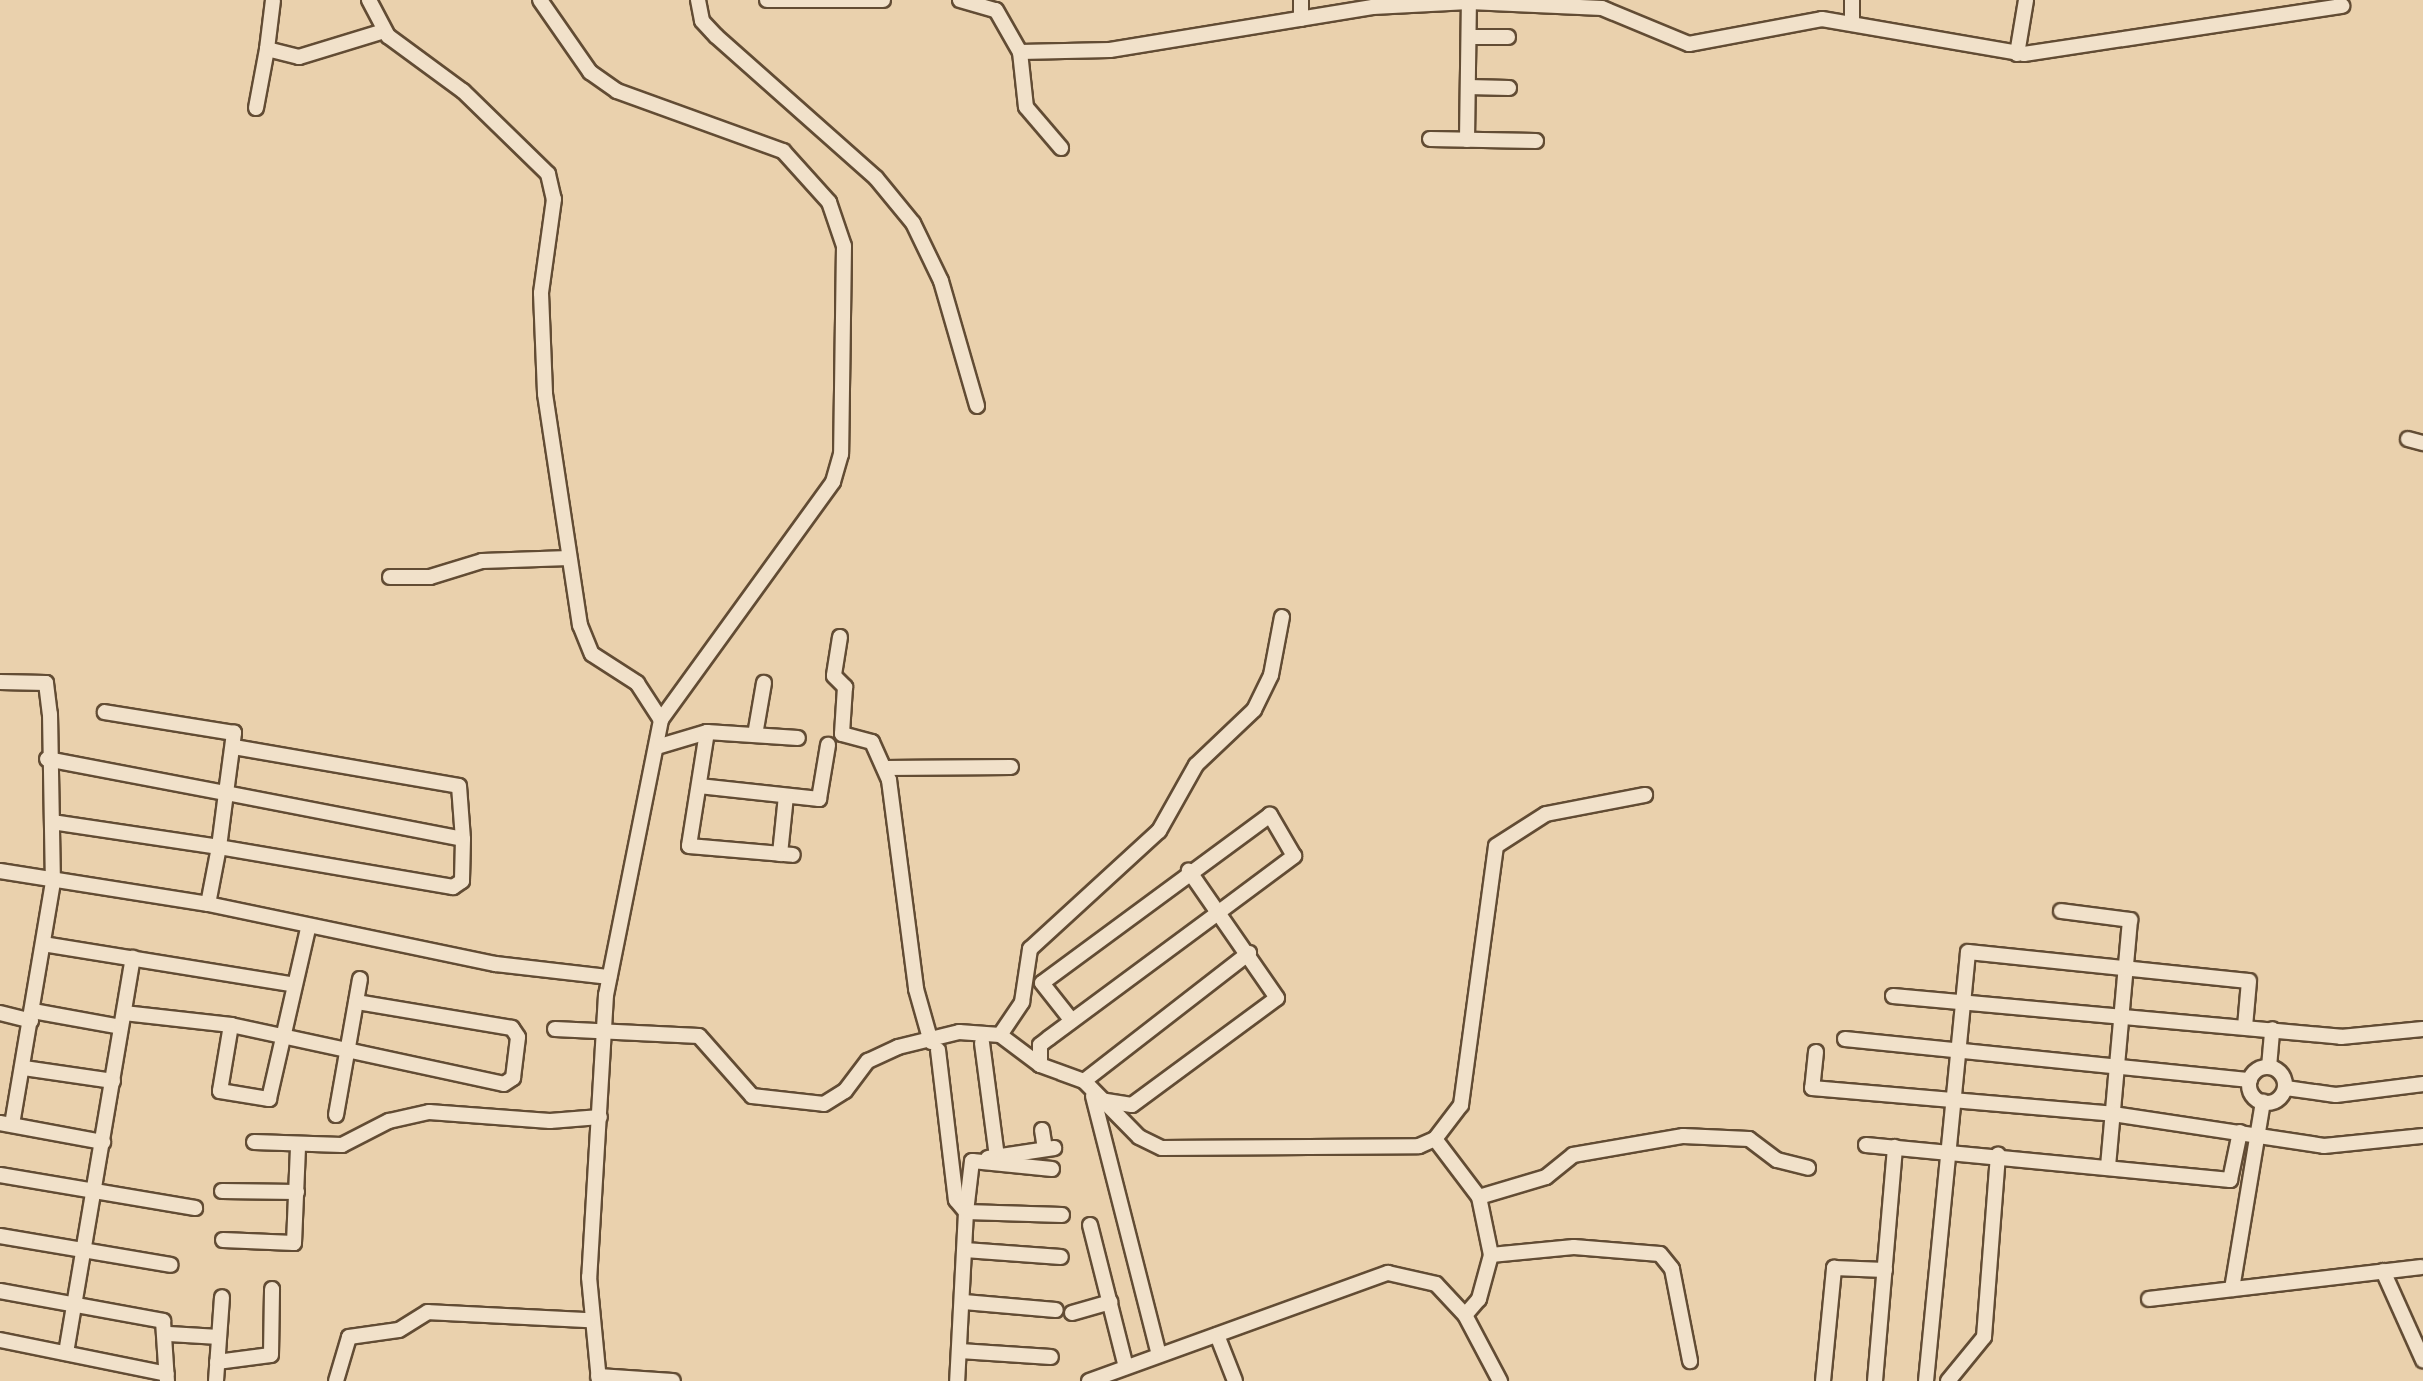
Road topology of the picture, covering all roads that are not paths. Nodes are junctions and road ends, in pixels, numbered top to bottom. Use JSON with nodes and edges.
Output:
{"nodes":[{"id":1,"x":273,"y":0,"type":"edge"},
{"id":2,"x":369,"y":0,"type":"edge"},
{"id":3,"x":540,"y":0,"type":"edge"},
{"id":4,"x":698,"y":0,"type":"edge"},
{"id":5,"x":767,"y":0,"type":"edge"},
{"id":6,"x":883,"y":0,"type":"edge"},
{"id":7,"x":960,"y":0,"type":"edge"},
{"id":8,"x":1301,"y":0,"type":"edge"},
{"id":9,"x":1852,"y":0,"type":"edge"},
{"id":10,"x":2026,"y":0,"type":"edge"},
{"id":11,"x":1460,"y":2,"type":"edge"},
{"id":12,"x":2342,"y":6,"type":"dead end"},
{"id":13,"x":1301,"y":19,"type":"junction"},
{"id":14,"x":1852,"y":22,"type":"junction"},
{"id":15,"x":384,"y":31,"type":"junction"},
{"id":16,"x":1469,"y":37,"type":"junction"},
{"id":17,"x":1508,"y":37,"type":"dead end"},
{"id":18,"x":267,"y":49,"type":"junction"},
{"id":19,"x":1020,"y":52,"type":"junction"},
{"id":20,"x":2017,"y":54,"type":"junction"},
{"id":21,"x":1468,"y":87,"type":"junction"},
{"id":22,"x":1509,"y":88,"type":"dead end"},
{"id":23,"x":256,"y":108,"type":"dead end"},
{"id":24,"x":1430,"y":139,"type":"dead end"},
{"id":25,"x":1467,"y":140,"type":"junction"},
{"id":26,"x":1536,"y":141,"type":"dead end"},
{"id":27,"x":1061,"y":148,"type":"dead end"},
{"id":28,"x":977,"y":406,"type":"dead end"},
{"id":29,"x":569,"y":558,"type":"junction"},
{"id":30,"x":390,"y":577,"type":"dead end"},
{"id":31,"x":1282,"y":617,"type":"dead end"},
{"id":32,"x":840,"y":637,"type":"dead end"},
{"id":33,"x":0,"y":682,"type":"edge"},
{"id":34,"x":764,"y":683,"type":"dead end"},
{"id":35,"x":105,"y":712,"type":"dead end"},
{"id":36,"x":661,"y":720,"type":"junction"},
{"id":37,"x":707,"y":732,"type":"junction"},
{"id":38,"x":755,"y":735,"type":"junction"},
{"id":39,"x":798,"y":738,"type":"dead end"},
{"id":40,"x":828,"y":745,"type":"dead end"},
{"id":41,"x":660,"y":746,"type":"junction"},
{"id":42,"x":234,"y":747,"type":"junction"},
{"id":43,"x":47,"y":759,"type":"junction"},
{"id":44,"x":1011,"y":767,"type":"dead end"},
{"id":45,"x":885,"y":768,"type":"junction"},
{"id":46,"x":699,"y":786,"type":"junction"},
{"id":47,"x":226,"y":793,"type":"junction"},
{"id":48,"x":1645,"y":795,"type":"dead end"},
{"id":49,"x":786,"y":796,"type":"junction"},
{"id":50,"x":52,"y":822,"type":"junction"},
{"id":51,"x":463,"y":839,"type":"junction"},
{"id":52,"x":219,"y":847,"type":"junction"},
{"id":53,"x":0,"y":871,"type":"edge"},
{"id":54,"x":1189,"y":871,"type":"junction"},
{"id":55,"x":53,"y":882,"type":"junction"},
{"id":56,"x":208,"y":904,"type":"junction"},
{"id":57,"x":2061,"y":911,"type":"dead end"},
{"id":58,"x":1219,"y":912,"type":"junction"},
{"id":59,"x":308,"y":929,"type":"junction"},
{"id":60,"x":43,"y":944,"type":"junction"},
{"id":61,"x":1249,"y":953,"type":"junction"},
{"id":62,"x":133,"y":958,"type":"junction"},
{"id":63,"x":2125,"y":968,"type":"junction"},
{"id":64,"x":609,"y":977,"type":"junction"},
{"id":65,"x":360,"y":979,"type":"dead end"},
{"id":66,"x":291,"y":984,"type":"junction"},
{"id":67,"x":1893,"y":996,"type":"dead end"},
{"id":68,"x":356,"y":1002,"type":"junction"},
{"id":69,"x":1963,"y":1002,"type":"junction"},
{"id":70,"x":0,"y":1013,"type":"edge"},
{"id":71,"x":32,"y":1016,"type":"junction"},
{"id":72,"x":2121,"y":1017,"type":"junction"},
{"id":73,"x":122,"y":1020,"type":"junction"},
{"id":74,"x":1072,"y":1021,"type":"junction"},
{"id":75,"x":231,"y":1025,"type":"junction"},
{"id":76,"x":607,"y":1026,"type":"junction"},
{"id":77,"x":2245,"y":1027,"type":"junction"},
{"id":78,"x":555,"y":1029,"type":"dead end"},
{"id":79,"x":2272,"y":1029,"type":"junction"},
{"id":80,"x":2423,"y":1029,"type":"edge"},
{"id":81,"x":1000,"y":1035,"type":"junction"},
{"id":82,"x":281,"y":1038,"type":"junction"},
{"id":83,"x":1845,"y":1039,"type":"dead end"},
{"id":84,"x":982,"y":1043,"type":"dead end"},
{"id":85,"x":935,"y":1046,"type":"junction"},
{"id":86,"x":1958,"y":1050,"type":"junction"},
{"id":87,"x":1816,"y":1052,"type":"dead end"},
{"id":88,"x":346,"y":1056,"type":"junction"},
{"id":89,"x":1040,"y":1065,"type":"junction"},
{"id":90,"x":2269,"y":1067,"type":"junction"},
{"id":91,"x":24,"y":1068,"type":"junction"},
{"id":92,"x":2118,"y":1069,"type":"junction"},
{"id":93,"x":2250,"y":1080,"type":"junction"},
{"id":94,"x":113,"y":1081,"type":"junction"},
{"id":95,"x":2286,"y":1088,"type":"junction"},
{"id":96,"x":2422,"y":1089,"type":"edge"},
{"id":97,"x":1092,"y":1090,"type":"junction"},
{"id":98,"x":1953,"y":1098,"type":"junction"},
{"id":99,"x":2263,"y":1102,"type":"junction"},
{"id":100,"x":2113,"y":1114,"type":"junction"},
{"id":101,"x":336,"y":1115,"type":"dead end"},
{"id":102,"x":600,"y":1117,"type":"junction"},
{"id":103,"x":6,"y":1124,"type":"edge"},
{"id":104,"x":1042,"y":1130,"type":"dead end"},
{"id":105,"x":2240,"y":1132,"type":"junction"},
{"id":106,"x":2260,"y":1135,"type":"junction"},
{"id":107,"x":2423,"y":1136,"type":"edge"},
{"id":108,"x":1435,"y":1139,"type":"junction"},
{"id":109,"x":103,"y":1142,"type":"junction"},
{"id":110,"x":254,"y":1142,"type":"dead end"},
{"id":111,"x":1866,"y":1145,"type":"dead end"},
{"id":112,"x":298,"y":1146,"type":"junction"},
{"id":113,"x":1895,"y":1147,"type":"junction"},
{"id":114,"x":1948,"y":1151,"type":"junction"},
{"id":115,"x":1998,"y":1155,"type":"junction"},
{"id":116,"x":997,"y":1157,"type":"junction"},
{"id":117,"x":972,"y":1161,"type":"junction"},
{"id":118,"x":952,"y":1164,"type":"junction"},
{"id":119,"x":1808,"y":1168,"type":"dead end"},
{"id":120,"x":2108,"y":1168,"type":"junction"},
{"id":121,"x":1052,"y":1169,"type":"dead end"},
{"id":122,"x":0,"y":1175,"type":"edge"},
{"id":123,"x":95,"y":1191,"type":"junction"},
{"id":124,"x":222,"y":1191,"type":"dead end"},
{"id":125,"x":297,"y":1192,"type":"junction"},
{"id":126,"x":1479,"y":1197,"type":"junction"},
{"id":127,"x":195,"y":1208,"type":"dead end"},
{"id":128,"x":966,"y":1212,"type":"junction"},
{"id":129,"x":1062,"y":1215,"type":"dead end"},
{"id":130,"x":1090,"y":1225,"type":"dead end"},
{"id":131,"x":0,"y":1236,"type":"edge"},
{"id":132,"x":223,"y":1240,"type":"dead end"},
{"id":133,"x":83,"y":1249,"type":"junction"},
{"id":134,"x":965,"y":1250,"type":"junction"},
{"id":135,"x":1491,"y":1255,"type":"junction"},
{"id":136,"x":1061,"y":1257,"type":"dead end"},
{"id":137,"x":171,"y":1265,"type":"dead end"},
{"id":138,"x":2421,"y":1267,"type":"dead end"},
{"id":139,"x":1885,"y":1270,"type":"junction"},
{"id":140,"x":2383,"y":1271,"type":"junction"},
{"id":141,"x":272,"y":1289,"type":"dead end"},
{"id":142,"x":2232,"y":1289,"type":"junction"},
{"id":143,"x":0,"y":1291,"type":"edge"},
{"id":144,"x":222,"y":1297,"type":"dead end"},
{"id":145,"x":2149,"y":1299,"type":"dead end"},
{"id":146,"x":964,"y":1302,"type":"junction"},
{"id":147,"x":1110,"y":1302,"type":"junction"},
{"id":148,"x":74,"y":1304,"type":"junction"},
{"id":149,"x":1465,"y":1315,"type":"junction"},
{"id":150,"x":588,"y":1320,"type":"junction"},
{"id":151,"x":169,"y":1334,"type":"junction"},
{"id":152,"x":1217,"y":1335,"type":"junction"},
{"id":153,"x":219,"y":1337,"type":"junction"},
{"id":154,"x":0,"y":1340,"type":"edge"},
{"id":155,"x":960,"y":1351,"type":"junction"},
{"id":156,"x":66,"y":1353,"type":"junction"},
{"id":157,"x":1159,"y":1355,"type":"junction"},
{"id":158,"x":1051,"y":1357,"type":"dead end"},
{"id":159,"x":2423,"y":1360,"type":"edge"},
{"id":160,"x":1690,"y":1361,"type":"dead end"},
{"id":161,"x":217,"y":1362,"type":"junction"},
{"id":162,"x":1126,"y":1367,"type":"junction"},
{"id":163,"x":167,"y":1377,"type":"edge"},
{"id":164,"x":598,"y":1378,"type":"edge"},
{"id":165,"x":216,"y":1381,"type":"edge"},
{"id":166,"x":336,"y":1381,"type":"edge"},
{"id":167,"x":673,"y":1381,"type":"edge"},
{"id":168,"x":957,"y":1381,"type":"edge"},
{"id":169,"x":1092,"y":1381,"type":"edge"},
{"id":170,"x":1235,"y":1381,"type":"edge"},
{"id":171,"x":1500,"y":1381,"type":"edge"},
{"id":172,"x":1823,"y":1381,"type":"edge"},
{"id":173,"x":1875,"y":1381,"type":"edge"},
{"id":174,"x":1926,"y":1381,"type":"edge"},
{"id":175,"x":1948,"y":1381,"type":"edge"}],
"edges":[{"from":1,"to":18,"type":"street"},
{"from":2,"to":15,"type":"street"},
{"from":3,"to":36,"type":"street"},
{"from":4,"to":28,"type":"street"},
{"from":5,"to":6,"type":"street"},
{"from":7,"to":19,"type":"street"},
{"from":8,"to":13,"type":"street"},
{"from":9,"to":14,"type":"street"},
{"from":10,"to":20,"type":"street"},
{"from":11,"to":13,"type":"street"},
{"from":11,"to":14,"type":"street"},
{"from":11,"to":16,"type":"street"},
{"from":12,"to":20,"type":"street"},
{"from":13,"to":19,"type":"street"},
{"from":14,"to":20,"type":"street"},
{"from":15,"to":18,"type":"street"},
{"from":15,"to":29,"type":"street"},
{"from":16,"to":17,"type":"street"},
{"from":16,"to":21,"type":"street"},
{"from":18,"to":23,"type":"street"},
{"from":19,"to":27,"type":"street"},
{"from":21,"to":22,"type":"street"},
{"from":21,"to":25,"type":"street"},
{"from":24,"to":25,"type":"street"},
{"from":25,"to":26,"type":"street"},
{"from":29,"to":30,"type":"street"},
{"from":29,"to":36,"type":"street"},
{"from":31,"to":81,"type":"street"},
{"from":32,"to":45,"type":"street"},
{"from":33,"to":43,"type":"street"},
{"from":34,"to":38,"type":"street"},
{"from":35,"to":42,"type":"street"},
{"from":36,"to":41,"type":"street"},
{"from":37,"to":38,"type":"street"},
{"from":37,"to":41,"type":"street"},
{"from":37,"to":46,"type":"street"},
{"from":38,"to":39,"type":"street"},
{"from":40,"to":49,"type":"street"},
{"from":41,"to":64,"type":"street"},
{"from":42,"to":47,"type":"street"},
{"from":42,"to":51,"type":"street"},
{"from":43,"to":47,"type":"street"},
{"from":43,"to":50,"type":"street"},
{"from":44,"to":45,"type":"street"},
{"from":45,"to":85,"type":"street"},
{"from":46,"to":49,"type":"street"},
{"from":46,"to":49,"type":"street"},
{"from":47,"to":51,"type":"street"},
{"from":47,"to":52,"type":"street"},
{"from":48,"to":108,"type":"street"},
{"from":50,"to":52,"type":"street"},
{"from":50,"to":55,"type":"street"},
{"from":51,"to":52,"type":"street"},
{"from":52,"to":56,"type":"street"},
{"from":53,"to":55,"type":"street"},
{"from":54,"to":58,"type":"street"},
{"from":54,"to":58,"type":"street"},
{"from":54,"to":74,"type":"street"},
{"from":55,"to":56,"type":"street"},
{"from":55,"to":60,"type":"street"},
{"from":56,"to":59,"type":"street"},
{"from":57,"to":63,"type":"street"},
{"from":58,"to":61,"type":"street"},
{"from":58,"to":74,"type":"street"},
{"from":59,"to":64,"type":"street"},
{"from":59,"to":66,"type":"street"},
{"from":60,"to":62,"type":"street"},
{"from":60,"to":71,"type":"street"},
{"from":61,"to":97,"type":"street"},
{"from":61,"to":97,"type":"street"},
{"from":62,"to":66,"type":"street"},
{"from":62,"to":73,"type":"street"},
{"from":63,"to":69,"type":"street"},
{"from":63,"to":72,"type":"street"},
{"from":63,"to":77,"type":"street"},
{"from":64,"to":76,"type":"street"},
{"from":65,"to":68,"type":"street"},
{"from":66,"to":82,"type":"street"},
{"from":67,"to":69,"type":"street"},
{"from":68,"to":88,"type":"street"},
{"from":68,"to":88,"type":"street"},
{"from":69,"to":72,"type":"street"},
{"from":69,"to":86,"type":"street"},
{"from":70,"to":71,"type":"street"},
{"from":71,"to":73,"type":"street"},
{"from":71,"to":91,"type":"street"},
{"from":72,"to":77,"type":"street"},
{"from":72,"to":92,"type":"street"},
{"from":73,"to":75,"type":"street"},
{"from":73,"to":94,"type":"street"},
{"from":74,"to":89,"type":"street"},
{"from":75,"to":82,"type":"street"},
{"from":75,"to":82,"type":"street"},
{"from":76,"to":78,"type":"street"},
{"from":76,"to":85,"type":"street"},
{"from":76,"to":102,"type":"street"},
{"from":77,"to":79,"type":"street"},
{"from":79,"to":80,"type":"street"},
{"from":79,"to":90,"type":"street"},
{"from":81,"to":85,"type":"street"},
{"from":81,"to":89,"type":"street"},
{"from":82,"to":88,"type":"street"},
{"from":83,"to":86,"type":"street"},
{"from":84,"to":116,"type":"street"},
{"from":85,"to":118,"type":"street"},
{"from":86,"to":92,"type":"street"},
{"from":86,"to":98,"type":"street"},
{"from":87,"to":98,"type":"street"},
{"from":88,"to":101,"type":"street"},
{"from":89,"to":97,"type":"street"},
{"from":90,"to":93,"type":"street"},
{"from":90,"to":95,"type":"street"},
{"from":91,"to":94,"type":"street"},
{"from":91,"to":103,"type":"street"},
{"from":92,"to":93,"type":"street"},
{"from":92,"to":100,"type":"street"},
{"from":93,"to":99,"type":"street"},
{"from":94,"to":109,"type":"street"},
{"from":95,"to":96,"type":"street"},
{"from":95,"to":99,"type":"street"},
{"from":97,"to":108,"type":"street"},
{"from":97,"to":157,"type":"street"},
{"from":98,"to":100,"type":"street"},
{"from":98,"to":114,"type":"street"},
{"from":99,"to":106,"type":"street"},
{"from":100,"to":105,"type":"street"},
{"from":100,"to":120,"type":"street"},
{"from":102,"to":112,"type":"street"},
{"from":102,"to":150,"type":"street"},
{"from":103,"to":109,"type":"street"},
{"from":104,"to":116,"type":"street"},
{"from":105,"to":106,"type":"street"},
{"from":105,"to":120,"type":"street"},
{"from":106,"to":107,"type":"street"},
{"from":106,"to":142,"type":"street"},
{"from":108,"to":126,"type":"street"},
{"from":109,"to":123,"type":"street"},
{"from":110,"to":112,"type":"street"},
{"from":111,"to":113,"type":"street"},
{"from":112,"to":125,"type":"street"},
{"from":113,"to":114,"type":"street"},
{"from":113,"to":139,"type":"street"},
{"from":114,"to":115,"type":"street"},
{"from":114,"to":174,"type":"street"},
{"from":115,"to":120,"type":"street"},
{"from":115,"to":175,"type":"street"},
{"from":116,"to":117,"type":"street"},
{"from":117,"to":118,"type":"street"},
{"from":117,"to":121,"type":"street"},
{"from":117,"to":128,"type":"street"},
{"from":118,"to":128,"type":"street"},
{"from":119,"to":126,"type":"street"},
{"from":122,"to":123,"type":"street"},
{"from":123,"to":127,"type":"street"},
{"from":123,"to":133,"type":"street"},
{"from":124,"to":125,"type":"street"},
{"from":125,"to":132,"type":"street"},
{"from":126,"to":135,"type":"street"},
{"from":128,"to":129,"type":"street"},
{"from":128,"to":134,"type":"street"},
{"from":130,"to":147,"type":"street"},
{"from":131,"to":133,"type":"street"},
{"from":133,"to":137,"type":"street"},
{"from":133,"to":148,"type":"street"},
{"from":134,"to":136,"type":"street"},
{"from":134,"to":146,"type":"street"},
{"from":135,"to":149,"type":"street"},
{"from":135,"to":160,"type":"street"},
{"from":138,"to":140,"type":"street"},
{"from":139,"to":172,"type":"street"},
{"from":139,"to":173,"type":"street"},
{"from":140,"to":142,"type":"street"},
{"from":140,"to":159,"type":"street"},
{"from":141,"to":161,"type":"street"},
{"from":142,"to":145,"type":"street"},
{"from":143,"to":148,"type":"street"},
{"from":144,"to":153,"type":"street"},
{"from":146,"to":147,"type":"street"},
{"from":146,"to":155,"type":"street"},
{"from":147,"to":162,"type":"street"},
{"from":148,"to":151,"type":"street"},
{"from":148,"to":156,"type":"street"},
{"from":149,"to":152,"type":"street"},
{"from":149,"to":171,"type":"street"},
{"from":150,"to":164,"type":"street"},
{"from":150,"to":166,"type":"street"},
{"from":151,"to":153,"type":"street"},
{"from":151,"to":163,"type":"street"},
{"from":152,"to":157,"type":"street"},
{"from":152,"to":170,"type":"street"},
{"from":153,"to":161,"type":"street"},
{"from":154,"to":156,"type":"street"},
{"from":155,"to":158,"type":"street"},
{"from":155,"to":168,"type":"street"},
{"from":156,"to":163,"type":"street"},
{"from":157,"to":162,"type":"street"},
{"from":161,"to":165,"type":"street"},
{"from":162,"to":169,"type":"street"},
{"from":164,"to":167,"type":"street"}]}
